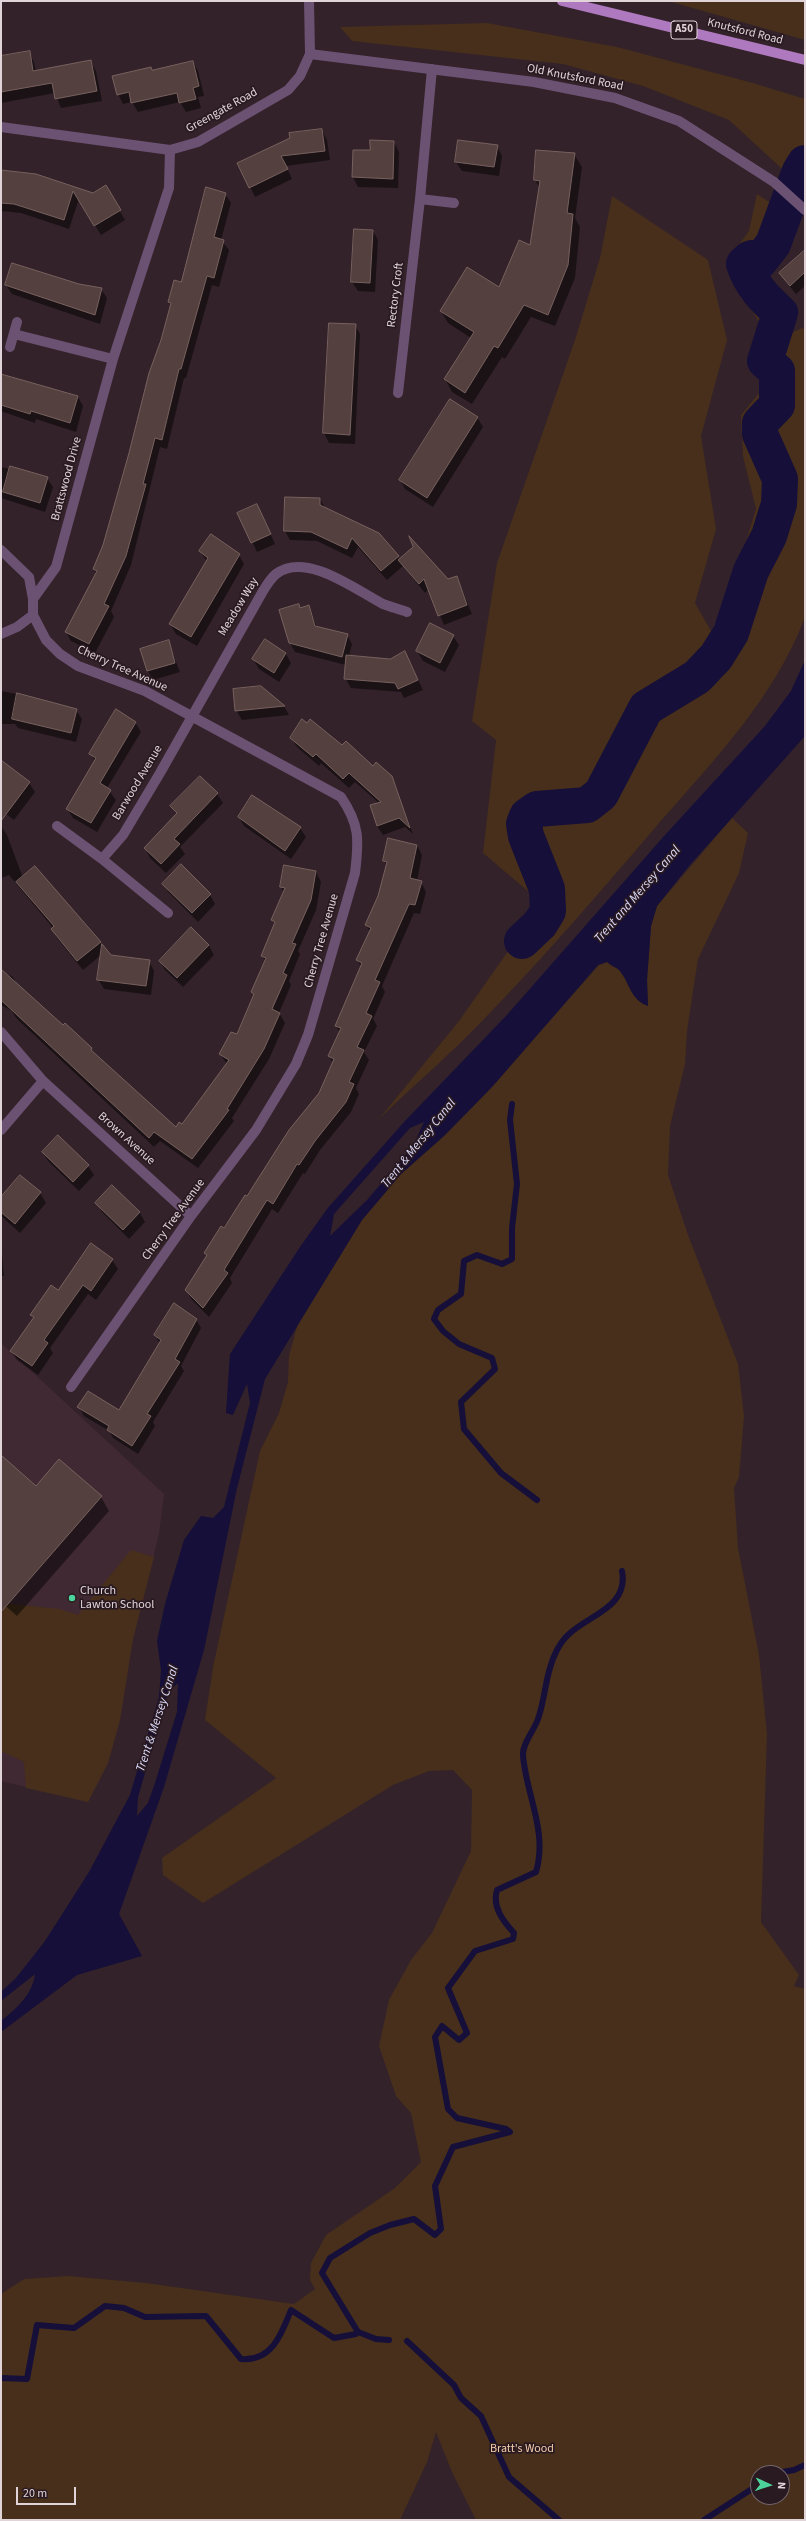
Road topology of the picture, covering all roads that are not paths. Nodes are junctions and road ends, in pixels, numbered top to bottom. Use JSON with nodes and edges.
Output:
{"nodes":[{"id":1,"x":309,"y":1,"type":"edge"},
{"id":2,"x":562,"y":1,"type":"edge"},
{"id":3,"x":310,"y":54,"type":"junction"},
{"id":4,"x":805,"y":60,"type":"edge"},
{"id":5,"x":432,"y":69,"type":"junction"},
{"id":6,"x":1,"y":127,"type":"edge"},
{"id":7,"x":170,"y":150,"type":"junction"},
{"id":8,"x":420,"y":200,"type":"junction"},
{"id":9,"x":454,"y":203,"type":"dead end"},
{"id":10,"x":805,"y":210,"type":"edge"},
{"id":11,"x":17,"y":322,"type":"dead end"},
{"id":12,"x":14,"y":334,"type":"junction"},
{"id":13,"x":10,"y":347,"type":"dead end"},
{"id":14,"x":113,"y":360,"type":"junction"},
{"id":15,"x":398,"y":393,"type":"dead end"},
{"id":16,"x":1,"y":550,"type":"edge"},
{"id":17,"x":33,"y":599,"type":"junction"},
{"id":18,"x":407,"y":612,"type":"dead end"},
{"id":19,"x":33,"y":615,"type":"junction"},
{"id":20,"x":1,"y":634,"type":"edge"},
{"id":21,"x":192,"y":716,"type":"junction"},
{"id":22,"x":57,"y":826,"type":"dead end"},
{"id":23,"x":102,"y":859,"type":"junction"},
{"id":24,"x":168,"y":913,"type":"dead end"},
{"id":25,"x":1,"y":1032,"type":"edge"},
{"id":26,"x":43,"y":1081,"type":"junction"},
{"id":27,"x":1,"y":1130,"type":"edge"},
{"id":28,"x":191,"y":1216,"type":"junction"},
{"id":29,"x":71,"y":1387,"type":"dead end"}],
"edges":[{"from":1,"to":3,"type":"street","name":"Greengate Road"},
{"from":2,"to":4,"type":"main road","name":"Knutsford Road","number":"A50"},
{"from":3,"to":5,"type":"street","name":"Old Knutsford Road"},
{"from":3,"to":7,"type":"street","name":"Greengate Road"},
{"from":5,"to":8,"type":"street","name":"Rectory Croft"},
{"from":5,"to":10,"type":"street","name":"Old Knutsford Road"},
{"from":6,"to":7,"type":"street","name":"Greengate Road"},
{"from":7,"to":14,"type":"street","name":"Brattswood Drive"},
{"from":8,"to":9,"type":"street"},
{"from":8,"to":15,"type":"street","name":"Rectory Croft"},
{"from":11,"to":12,"type":"street"},
{"from":12,"to":13,"type":"street"},
{"from":12,"to":14,"type":"street"},
{"from":14,"to":17,"type":"street","name":"Brattswood Drive"},
{"from":16,"to":17,"type":"street"},
{"from":17,"to":19,"type":"street"},
{"from":18,"to":21,"type":"street","name":"Meadow Way"},
{"from":19,"to":20,"type":"street"},
{"from":19,"to":21,"type":"street","name":"Cherry Tree Avenue"},
{"from":21,"to":23,"type":"street","name":"Barwood Avenue"},
{"from":21,"to":28,"type":"street","name":"Cherry Tree Avenue"},
{"from":22,"to":23,"type":"street"},
{"from":23,"to":24,"type":"street"},
{"from":25,"to":26,"type":"street","name":"Brown Avenue"},
{"from":26,"to":27,"type":"street"},
{"from":26,"to":28,"type":"street","name":"Brown Avenue"},
{"from":28,"to":29,"type":"street","name":"Cherry Tree Avenue"}]}
